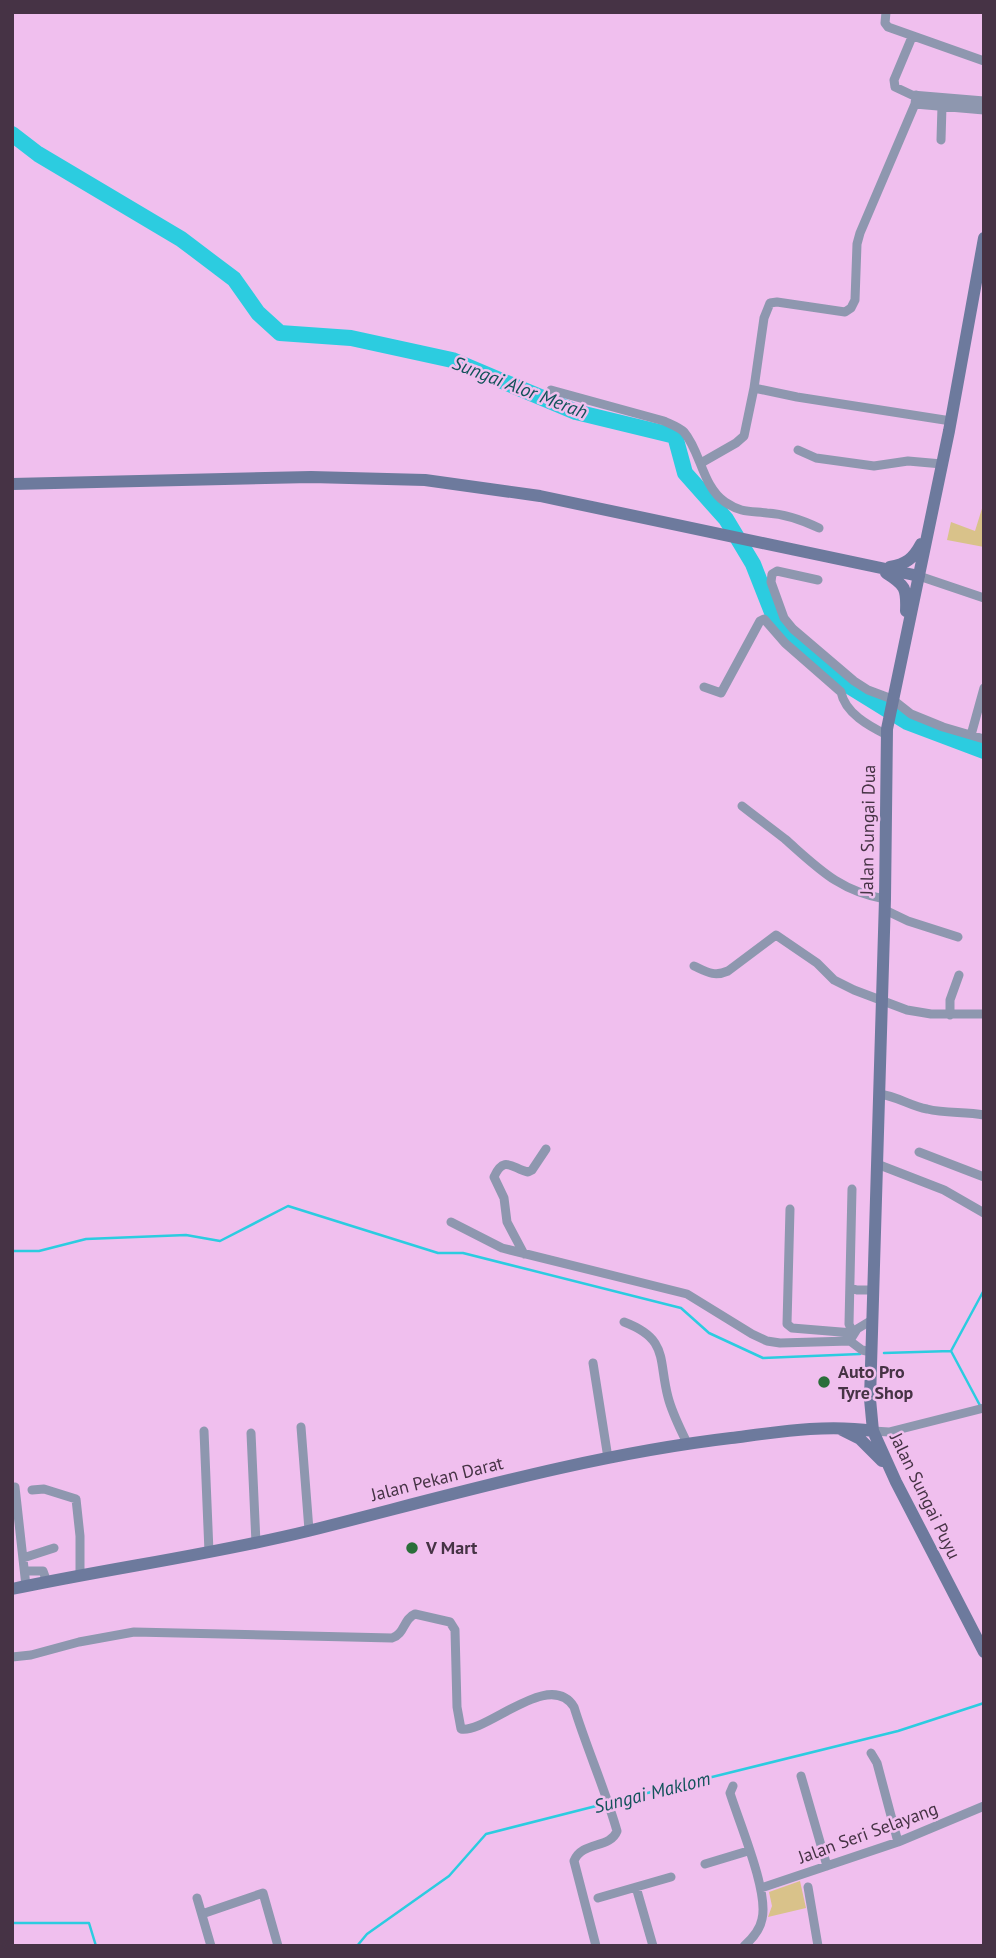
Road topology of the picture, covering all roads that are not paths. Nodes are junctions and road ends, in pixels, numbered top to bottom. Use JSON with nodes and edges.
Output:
{"nodes":[{"id":1,"x":886,"y":12,"type":"edge"},
{"id":2,"x":912,"y":37,"type":"junction"},
{"id":3,"x":984,"y":61,"type":"edge"},
{"id":4,"x":915,"y":100,"type":"junction"},
{"id":5,"x":984,"y":101,"type":"edge"},
{"id":6,"x":942,"y":106,"type":"junction"},
{"id":7,"x":984,"y":110,"type":"edge"},
{"id":8,"x":941,"y":140,"type":"dead end"},
{"id":9,"x":984,"y":238,"type":"edge"},
{"id":10,"x":754,"y":388,"type":"junction"},
{"id":11,"x":551,"y":390,"type":"dead end"},
{"id":12,"x":951,"y":421,"type":"junction"},
{"id":13,"x":798,"y":450,"type":"dead end"},
{"id":14,"x":701,"y":463,"type":"junction"},
{"id":15,"x":942,"y":464,"type":"junction"},
{"id":16,"x":12,"y":484,"type":"edge"},
{"id":17,"x":820,"y":528,"type":"dead end"},
{"id":18,"x":928,"y":533,"type":"junction"},
{"id":19,"x":879,"y":569,"type":"junction"},
{"id":20,"x":919,"y":576,"type":"junction"},
{"id":21,"x":818,"y":580,"type":"dead end"},
{"id":22,"x":984,"y":598,"type":"edge"},
{"id":23,"x":908,"y":630,"type":"junction"},
{"id":24,"x":704,"y":687,"type":"dead end"},
{"id":25,"x":984,"y":688,"type":"edge"},
{"id":26,"x":892,"y":701,"type":"junction"},
{"id":27,"x":887,"y":732,"type":"junction"},
{"id":28,"x":971,"y":735,"type":"junction"},
{"id":29,"x":984,"y":739,"type":"edge"},
{"id":30,"x":742,"y":806,"type":"dead end"},
{"id":31,"x":885,"y":904,"type":"junction"},
{"id":32,"x":958,"y":937,"type":"dead end"},
{"id":33,"x":695,"y":966,"type":"dead end"},
{"id":34,"x":959,"y":975,"type":"dead end"},
{"id":35,"x":881,"y":1000,"type":"junction"},
{"id":36,"x":983,"y":1011,"type":"edge"},
{"id":37,"x":950,"y":1015,"type":"junction"},
{"id":38,"x":879,"y":1094,"type":"junction"},
{"id":39,"x":984,"y":1115,"type":"edge"},
{"id":40,"x":546,"y":1149,"type":"dead end"},
{"id":41,"x":919,"y":1152,"type":"dead end"},
{"id":42,"x":877,"y":1164,"type":"junction"},
{"id":43,"x":984,"y":1177,"type":"edge"},
{"id":44,"x":852,"y":1189,"type":"dead end"},
{"id":45,"x":790,"y":1209,"type":"dead end"},
{"id":46,"x":984,"y":1213,"type":"edge"},
{"id":47,"x":451,"y":1222,"type":"dead end"},
{"id":48,"x":524,"y":1254,"type":"junction"},
{"id":49,"x":850,"y":1288,"type":"junction"},
{"id":50,"x":872,"y":1290,"type":"junction"},
{"id":51,"x":872,"y":1320,"type":"junction"},
{"id":52,"x":624,"y":1322,"type":"dead end"},
{"id":53,"x":852,"y":1337,"type":"junction"},
{"id":54,"x":871,"y":1352,"type":"junction"},
{"id":55,"x":593,"y":1363,"type":"dead end"},
{"id":56,"x":870,"y":1399,"type":"junction"},
{"id":57,"x":984,"y":1408,"type":"edge"},
{"id":58,"x":301,"y":1427,"type":"dead end"},
{"id":59,"x":844,"y":1428,"type":"junction"},
{"id":60,"x":204,"y":1431,"type":"dead end"},
{"id":61,"x":873,"y":1431,"type":"junction"},
{"id":62,"x":251,"y":1433,"type":"dead end"},
{"id":63,"x":687,"y":1443,"type":"junction"},
{"id":64,"x":608,"y":1458,"type":"junction"},
{"id":65,"x":896,"y":1482,"type":"junction"},
{"id":66,"x":15,"y":1487,"type":"dead end"},
{"id":67,"x":32,"y":1490,"type":"dead end"},
{"id":68,"x":309,"y":1531,"type":"junction"},
{"id":69,"x":256,"y":1543,"type":"junction"},
{"id":70,"x":54,"y":1548,"type":"dead end"},
{"id":71,"x":209,"y":1552,"type":"junction"},
{"id":72,"x":23,"y":1558,"type":"junction"},
{"id":73,"x":24,"y":1571,"type":"junction"},
{"id":74,"x":80,"y":1575,"type":"junction"},
{"id":75,"x":47,"y":1582,"type":"junction"},
{"id":76,"x":26,"y":1586,"type":"junction"},
{"id":77,"x":12,"y":1589,"type":"edge"},
{"id":78,"x":984,"y":1652,"type":"edge"},
{"id":79,"x":12,"y":1657,"type":"edge"},
{"id":80,"x":871,"y":1753,"type":"dead end"},
{"id":81,"x":801,"y":1776,"type":"dead end"},
{"id":82,"x":733,"y":1786,"type":"dead end"},
{"id":83,"x":984,"y":1806,"type":"edge"},
{"id":84,"x":898,"y":1842,"type":"junction"},
{"id":85,"x":748,"y":1851,"type":"junction"},
{"id":86,"x":705,"y":1864,"type":"dead end"},
{"id":87,"x":827,"y":1866,"type":"junction"},
{"id":88,"x":671,"y":1877,"type":"dead end"},
{"id":89,"x":636,"y":1887,"type":"junction"},
{"id":90,"x":808,"y":1887,"type":"dead end"},
{"id":91,"x":761,"y":1888,"type":"junction"},
{"id":92,"x":197,"y":1898,"type":"dead end"},
{"id":93,"x":598,"y":1898,"type":"dead end"},
{"id":94,"x":202,"y":1914,"type":"junction"},
{"id":95,"x":211,"y":1946,"type":"edge"},
{"id":96,"x":278,"y":1946,"type":"edge"},
{"id":97,"x":596,"y":1946,"type":"edge"},
{"id":98,"x":653,"y":1946,"type":"edge"},
{"id":99,"x":744,"y":1946,"type":"edge"},
{"id":100,"x":818,"y":1946,"type":"edge"}],
"edges":[{"from":1,"to":2,"type":"street"},
{"from":2,"to":3,"type":"street"},
{"from":2,"to":4,"type":"street"},
{"from":4,"to":5,"type":"street"},
{"from":4,"to":6,"type":"street"},
{"from":4,"to":10,"type":"street"},
{"from":6,"to":7,"type":"street"},
{"from":6,"to":8,"type":"street"},
{"from":9,"to":12,"type":"main road","name":"Jalan Sungai Dua"},
{"from":10,"to":12,"type":"street"},
{"from":10,"to":14,"type":"street"},
{"from":11,"to":14,"type":"street"},
{"from":12,"to":15,"type":"main road","name":"Jalan Sungai Dua"},
{"from":13,"to":15,"type":"street"},
{"from":14,"to":17,"type":"street"},
{"from":15,"to":18,"type":"main road","name":"Jalan Sungai Dua"},
{"from":16,"to":19,"type":"main road"},
{"from":18,"to":19,"type":"main road"},
{"from":18,"to":20,"type":"main road","name":"Jalan Sungai Dua"},
{"from":19,"to":20,"type":"main road"},
{"from":19,"to":23,"type":"main road"},
{"from":20,"to":22,"type":"street"},
{"from":20,"to":23,"type":"main road","name":"Jalan Sungai Dua"},
{"from":21,"to":26,"type":"street"},
{"from":23,"to":26,"type":"main road","name":"Jalan Sungai Dua"},
{"from":24,"to":27,"type":"street"},
{"from":25,"to":28,"type":"street"},
{"from":26,"to":27,"type":"main road","name":"Jalan Sungai Dua"},
{"from":26,"to":28,"type":"street"},
{"from":27,"to":31,"type":"main road","name":"Jalan Sungai Dua"},
{"from":28,"to":29,"type":"street"},
{"from":30,"to":31,"type":"street"},
{"from":31,"to":32,"type":"street"},
{"from":31,"to":35,"type":"main road","name":"Jalan Sungai Dua"},
{"from":33,"to":35,"type":"street"},
{"from":34,"to":37,"type":"street"},
{"from":35,"to":37,"type":"street"},
{"from":35,"to":38,"type":"main road","name":"Jalan Sungai Dua"},
{"from":36,"to":37,"type":"street"},
{"from":38,"to":39,"type":"street"},
{"from":38,"to":42,"type":"main road","name":"Jalan Sungai Dua"},
{"from":40,"to":48,"type":"street"},
{"from":41,"to":43,"type":"street"},
{"from":42,"to":46,"type":"street"},
{"from":42,"to":50,"type":"main road","name":"Jalan Sungai Dua"},
{"from":44,"to":49,"type":"street"},
{"from":45,"to":53,"type":"street"},
{"from":47,"to":48,"type":"street"},
{"from":48,"to":53,"type":"street"},
{"from":49,"to":50,"type":"street"},
{"from":49,"to":53,"type":"street"},
{"from":50,"to":51,"type":"main road","name":"Jalan Sungai Dua"},
{"from":51,"to":53,"type":"street"},
{"from":51,"to":54,"type":"main road","name":"Jalan Sungai Dua"},
{"from":52,"to":63,"type":"street"},
{"from":53,"to":54,"type":"street"},
{"from":54,"to":56,"type":"main road","name":"Jalan Sungai Dua"},
{"from":55,"to":64,"type":"street"},
{"from":56,"to":59,"type":"main road"},
{"from":56,"to":61,"type":"main road","name":"Jalan Sungai Dua"},
{"from":57,"to":61,"type":"street"},
{"from":58,"to":68,"type":"street"},
{"from":59,"to":61,"type":"main road","name":"Jalan Pekan Darat"},
{"from":59,"to":63,"type":"main road","name":"Jalan Pekan Darat"},
{"from":59,"to":65,"type":"main road"},
{"from":60,"to":71,"type":"street"},
{"from":61,"to":65,"type":"main road","name":"Jalan Sungai Puyu"},
{"from":62,"to":69,"type":"street"},
{"from":63,"to":64,"type":"main road","name":"Jalan Pekan Darat"},
{"from":64,"to":68,"type":"main road","name":"Jalan Pekan Darat"},
{"from":65,"to":78,"type":"main road","name":"Jalan Sungai Puyu"},
{"from":66,"to":72,"type":"street"},
{"from":67,"to":74,"type":"street"},
{"from":68,"to":69,"type":"main road","name":"Jalan Pekan Darat"},
{"from":69,"to":71,"type":"main road","name":"Jalan Pekan Darat"},
{"from":70,"to":72,"type":"street"},
{"from":71,"to":74,"type":"main road","name":"Jalan Pekan Darat"},
{"from":72,"to":73,"type":"street"},
{"from":73,"to":75,"type":"street"},
{"from":73,"to":76,"type":"street"},
{"from":74,"to":75,"type":"main road","name":"Jalan Pekan Darat"},
{"from":75,"to":76,"type":"main road","name":"Jalan Pekan Darat"},
{"from":76,"to":77,"type":"main road","name":"Jalan Pekan Darat"},
{"from":79,"to":97,"type":"street"},
{"from":80,"to":84,"type":"street"},
{"from":81,"to":87,"type":"street"},
{"from":82,"to":85,"type":"street"},
{"from":83,"to":84,"type":"street","name":"Jalan Seri Selayang"},
{"from":84,"to":87,"type":"street","name":"Jalan Seri Selayang"},
{"from":85,"to":86,"type":"street"},
{"from":85,"to":91,"type":"street"},
{"from":87,"to":91,"type":"street","name":"Jalan Seri Selayang"},
{"from":88,"to":89,"type":"street"},
{"from":89,"to":93,"type":"street"},
{"from":89,"to":98,"type":"street"},
{"from":90,"to":100,"type":"street"},
{"from":91,"to":99,"type":"street"},
{"from":92,"to":94,"type":"street"},
{"from":94,"to":95,"type":"street"},
{"from":94,"to":96,"type":"street"}]}
